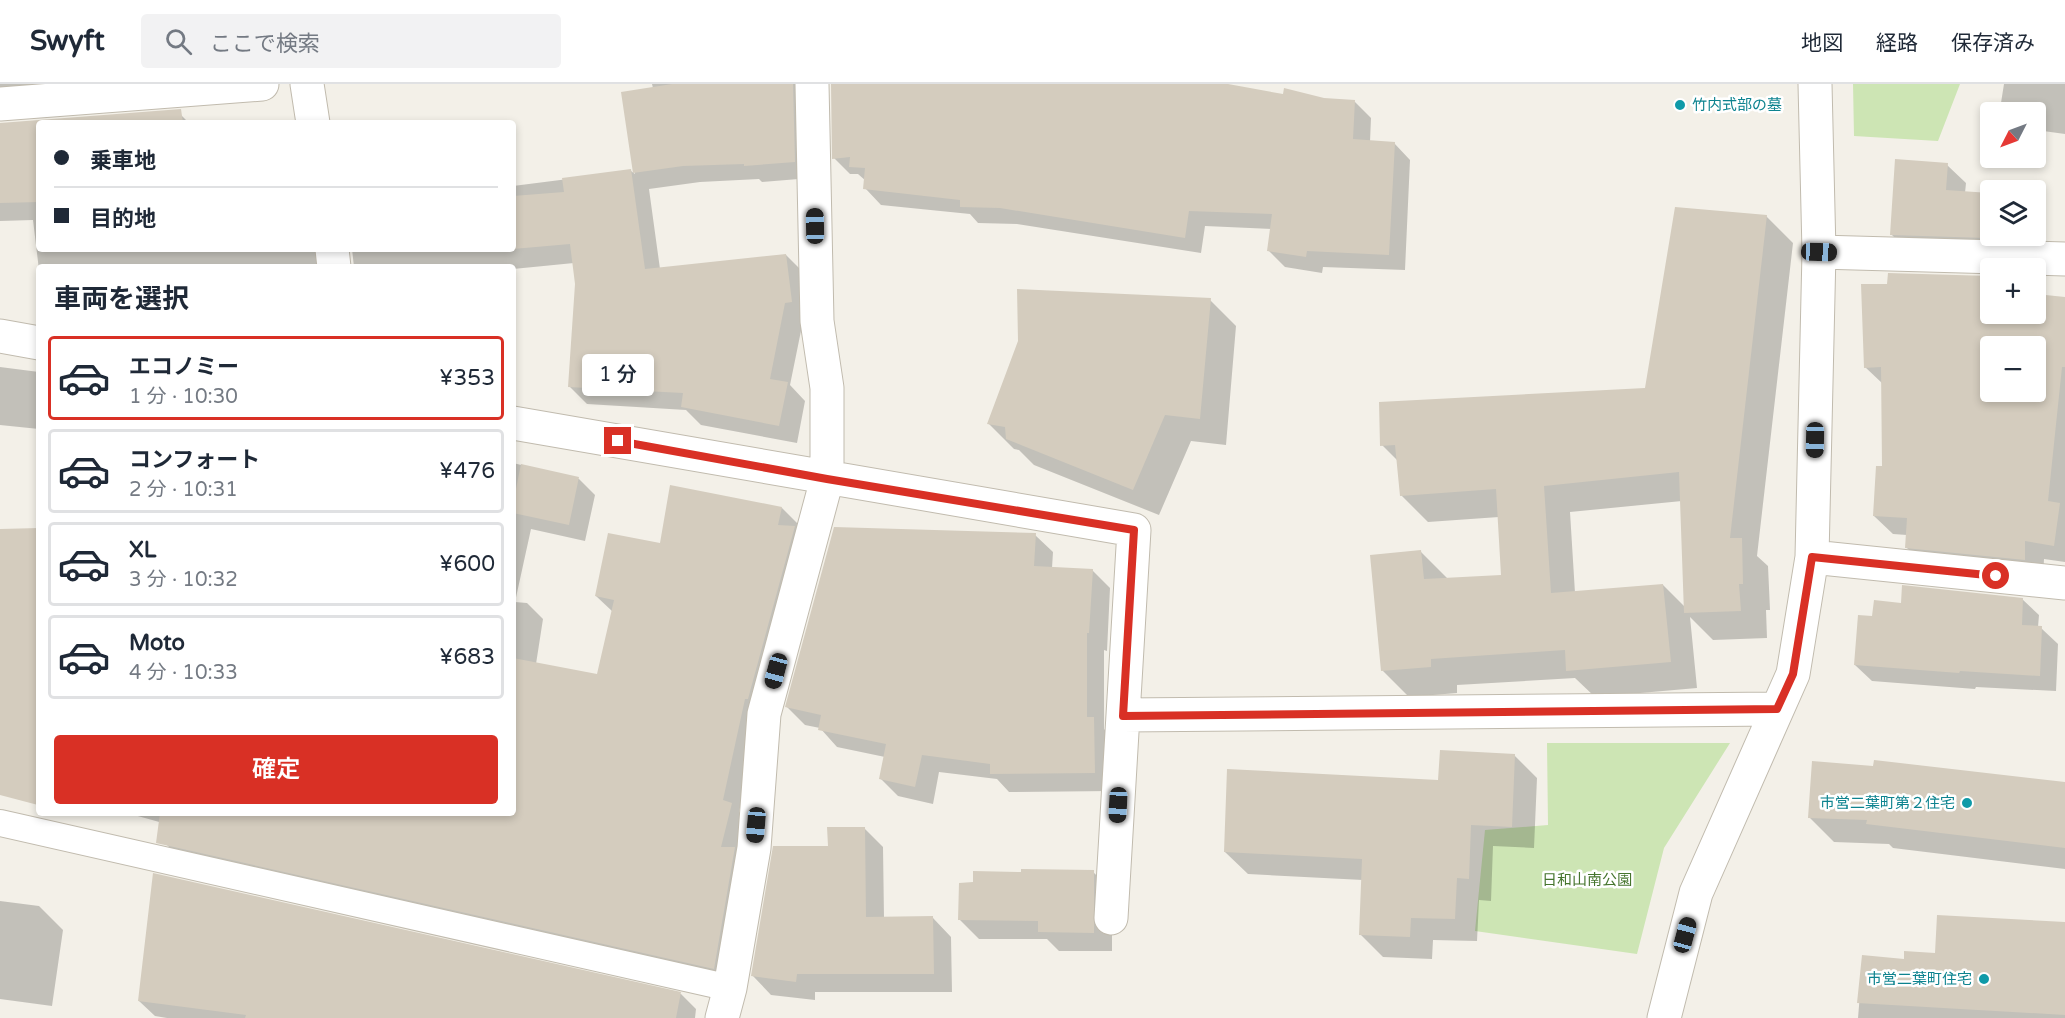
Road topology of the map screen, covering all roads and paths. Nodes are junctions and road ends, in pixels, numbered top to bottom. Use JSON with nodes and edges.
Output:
{"nodes":[{"id":1,"x":262,"y":84,"type":"edge"},
{"id":2,"x":307,"y":84,"type":"edge"},
{"id":3,"x":812,"y":84,"type":"edge"},
{"id":4,"x":1815,"y":84,"type":"edge"},
{"id":5,"x":0,"y":104,"type":"edge"},
{"id":6,"x":313,"y":120,"type":"edge"},
{"id":7,"x":1819,"y":252,"type":"junction"},
{"id":8,"x":2065,"y":259,"type":"edge"},
{"id":9,"x":0,"y":336,"type":"edge"},
{"id":10,"x":36,"y":342,"type":"edge"},
{"id":11,"x":516,"y":424,"type":"edge"},
{"id":12,"x":827,"y":479,"type":"junction"},
{"id":13,"x":1812,"y":557,"type":"junction"},
{"id":14,"x":2065,"y":583,"type":"edge"},
{"id":15,"x":1777,"y":709,"type":"junction"},
{"id":16,"x":1123,"y":716,"type":"junction"},
{"id":17,"x":0,"y":823,"type":"edge"},
{"id":18,"x":1111,"y":918,"type":"dead end"},
{"id":19,"x":726,"y":1003,"type":"edge"},
{"id":20,"x":1664,"y":1018,"type":"edge"}],
"edges":[{"from":1,"to":5,"type":"street"},
{"from":2,"to":6,"type":"street"},
{"from":3,"to":12,"type":"street"},
{"from":4,"to":7,"type":"street"},
{"from":7,"to":8,"type":"street"},
{"from":7,"to":13,"type":"street"},
{"from":9,"to":10,"type":"street"},
{"from":11,"to":12,"type":"street"},
{"from":12,"to":16,"type":"street"},
{"from":12,"to":19,"type":"street"},
{"from":13,"to":14,"type":"street"},
{"from":13,"to":15,"type":"street"},
{"from":15,"to":16,"type":"street"},
{"from":15,"to":20,"type":"street"},
{"from":16,"to":18,"type":"street"},
{"from":17,"to":19,"type":"lane"}]}
